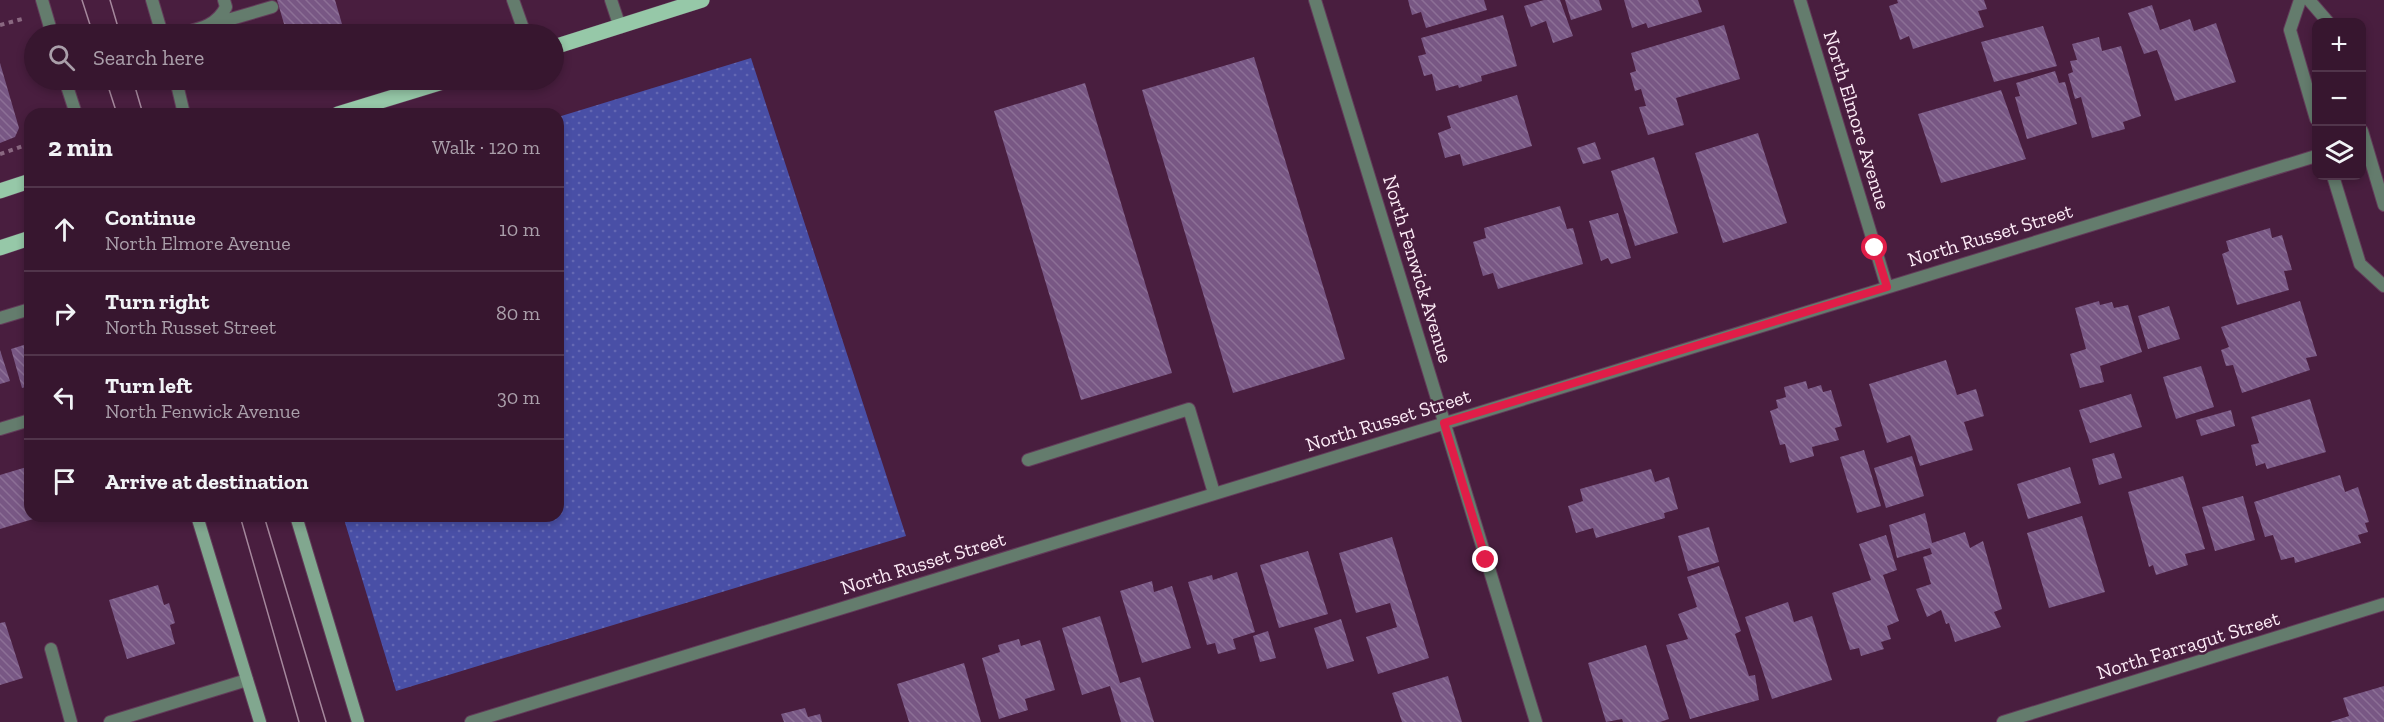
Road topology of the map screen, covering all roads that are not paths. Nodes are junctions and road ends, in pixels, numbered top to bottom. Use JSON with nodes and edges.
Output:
{"nodes":[{"id":1,"x":42,"y":0,"type":"edge"},
{"id":2,"x":152,"y":0,"type":"edge"},
{"id":3,"x":224,"y":0,"type":"edge"},
{"id":4,"x":513,"y":0,"type":"edge"},
{"id":5,"x":611,"y":0,"type":"edge"},
{"id":6,"x":702,"y":0,"type":"edge"},
{"id":7,"x":1315,"y":0,"type":"edge"},
{"id":8,"x":1800,"y":0,"type":"edge"},
{"id":9,"x":2300,"y":0,"type":"edge"},
{"id":10,"x":2309,"y":0,"type":"edge"},
{"id":11,"x":272,"y":7,"type":"dead end"},
{"id":12,"x":2325,"y":18,"type":"edge"},
{"id":13,"x":49,"y":24,"type":"edge"},
{"id":14,"x":159,"y":24,"type":"edge"},
{"id":15,"x":213,"y":24,"type":"edge"},
{"id":16,"x":215,"y":24,"type":"edge"},
{"id":17,"x":521,"y":24,"type":"edge"},
{"id":18,"x":620,"y":27,"type":"junction"},
{"id":19,"x":564,"y":44,"type":"edge"},
{"id":20,"x":68,"y":90,"type":"edge"},
{"id":21,"x":178,"y":90,"type":"edge"},
{"id":22,"x":416,"y":90,"type":"edge"},
{"id":23,"x":2312,"y":105,"type":"edge"},
{"id":24,"x":74,"y":108,"type":"edge"},
{"id":25,"x":183,"y":108,"type":"edge"},
{"id":26,"x":358,"y":108,"type":"edge"},
{"id":27,"x":2366,"y":149,"type":"edge"},
{"id":28,"x":2312,"y":157,"type":"edge"},
{"id":29,"x":2334,"y":180,"type":"edge"},
{"id":30,"x":24,"y":183,"type":"edge"},
{"id":31,"x":0,"y":191,"type":"edge"},
{"id":32,"x":2384,"y":206,"type":"edge"},
{"id":33,"x":24,"y":240,"type":"edge"},
{"id":34,"x":0,"y":248,"type":"edge"},
{"id":35,"x":2384,"y":286,"type":"edge"},
{"id":36,"x":1887,"y":287,"type":"junction"},
{"id":37,"x":24,"y":311,"type":"edge"},
{"id":38,"x":0,"y":318,"type":"edge"},
{"id":39,"x":24,"y":422,"type":"edge"},
{"id":40,"x":1444,"y":423,"type":"junction"},
{"id":41,"x":0,"y":429,"type":"edge"},
{"id":42,"x":1028,"y":460,"type":"dead end"},
{"id":43,"x":1214,"y":494,"type":"junction"},
{"id":44,"x":199,"y":522,"type":"edge"},
{"id":45,"x":298,"y":522,"type":"edge"},
{"id":46,"x":2384,"y":604,"type":"edge"},
{"id":47,"x":51,"y":649,"type":"dead end"},
{"id":48,"x":247,"y":680,"type":"junction"},
{"id":49,"x":71,"y":722,"type":"edge"},
{"id":50,"x":111,"y":722,"type":"edge"},
{"id":51,"x":260,"y":722,"type":"edge"},
{"id":52,"x":358,"y":722,"type":"edge"},
{"id":53,"x":471,"y":722,"type":"edge"},
{"id":54,"x":1536,"y":722,"type":"edge"},
{"id":55,"x":2003,"y":722,"type":"edge"}],
"edges":[{"from":1,"to":13,"type":"street"},
{"from":2,"to":14,"type":"street"},
{"from":3,"to":15,"type":"street"},
{"from":4,"to":17,"type":"street"},
{"from":5,"to":18,"type":"street"},
{"from":6,"to":18,"type":"main road"},
{"from":7,"to":40,"type":"street","name":"North Fenwick Avenue"},
{"from":8,"to":36,"type":"street","name":"North Elmore Avenue"},
{"from":9,"to":23,"type":"street"},
{"from":10,"to":12,"type":"street"},
{"from":11,"to":16,"type":"street"},
{"from":18,"to":19,"type":"main road"},
{"from":20,"to":24,"type":"street"},
{"from":21,"to":25,"type":"street"},
{"from":22,"to":26,"type":"main road"},
{"from":27,"to":32,"type":"street"},
{"from":28,"to":36,"type":"street","name":"North Russet Street"},
{"from":29,"to":35,"type":"street"},
{"from":30,"to":31,"type":"main road"},
{"from":33,"to":34,"type":"main road"},
{"from":36,"to":40,"type":"street","name":"North Russet Street"},
{"from":37,"to":38,"type":"street"},
{"from":39,"to":41,"type":"street"},
{"from":40,"to":43,"type":"street","name":"North Russet Street"},
{"from":40,"to":54,"type":"street","name":"North Fenwick Avenue"},
{"from":42,"to":43,"type":"street"},
{"from":43,"to":53,"type":"street","name":"North Russet Street"},
{"from":44,"to":48,"type":"main road"},
{"from":45,"to":52,"type":"main road"},
{"from":46,"to":55,"type":"street","name":"North Farragut Street"},
{"from":47,"to":49,"type":"street"},
{"from":48,"to":50,"type":"street"},
{"from":48,"to":51,"type":"main road"}]}
